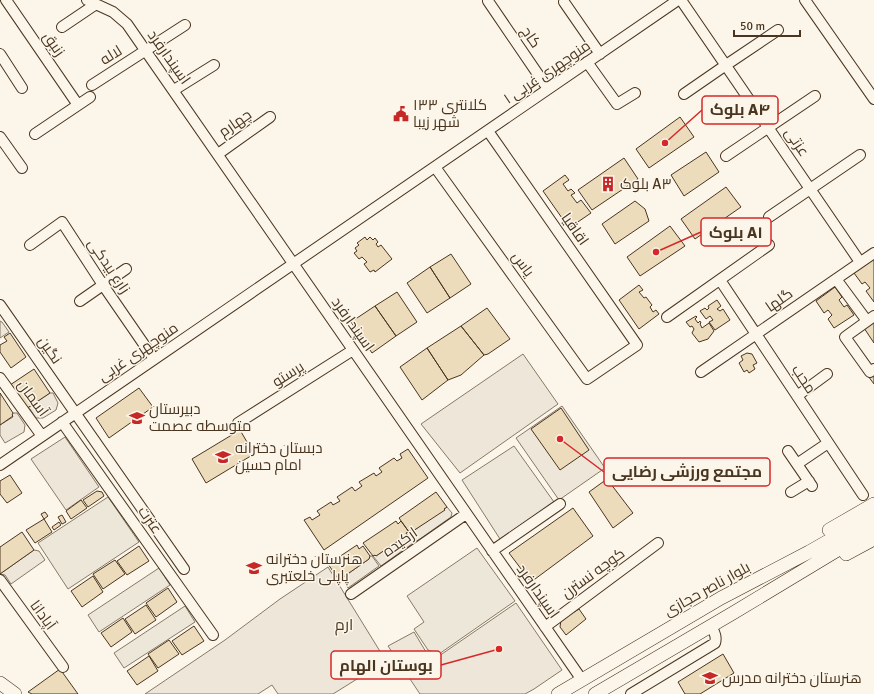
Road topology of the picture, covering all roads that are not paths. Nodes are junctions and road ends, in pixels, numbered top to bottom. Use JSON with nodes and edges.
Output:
{"nodes":[{"id":1,"x":6,"y":0,"type":"edge"},
{"id":2,"x":678,"y":0,"type":"edge"},
{"id":3,"x":681,"y":0,"type":"edge"},
{"id":4,"x":806,"y":0,"type":"edge"},
{"id":5,"x":488,"y":1,"type":"dead end"},
{"id":6,"x":91,"y":2,"type":"edge"},
{"id":7,"x":564,"y":2,"type":"dead end"},
{"id":8,"x":185,"y":25,"type":"dead end"},
{"id":9,"x":62,"y":27,"type":"dead end"},
{"id":10,"x":778,"y":30,"type":"dead end"},
{"id":11,"x":146,"y":50,"type":"junction"},
{"id":12,"x":0,"y":54,"type":"edge"},
{"id":13,"x":600,"y":54,"type":"junction"},
{"id":14,"x":587,"y":62,"type":"junction"},
{"id":15,"x":214,"y":65,"type":"dead end"},
{"id":16,"x":726,"y":65,"type":"junction"},
{"id":17,"x":92,"y":85,"type":"dead end"},
{"id":18,"x":22,"y":88,"type":"dead end"},
{"id":19,"x":548,"y":89,"type":"junction"},
{"id":20,"x":174,"y":90,"type":"junction"},
{"id":21,"x":635,"y":93,"type":"dead end"},
{"id":22,"x":684,"y":94,"type":"dead end"},
{"id":23,"x":815,"y":96,"type":"dead end"},
{"id":24,"x":90,"y":97,"type":"dead end"},
{"id":25,"x":874,"y":99,"type":"edge"},
{"id":26,"x":78,"y":105,"type":"junction"},
{"id":27,"x":270,"y":117,"type":"dead end"},
{"id":28,"x":768,"y":128,"type":"junction"},
{"id":29,"x":488,"y":130,"type":"junction"},
{"id":30,"x":35,"y":134,"type":"dead end"},
{"id":31,"x":0,"y":137,"type":"edge"},
{"id":32,"x":218,"y":154,"type":"junction"},
{"id":33,"x":860,"y":155,"type":"dead end"},
{"id":34,"x":726,"y":156,"type":"dead end"},
{"id":35,"x":435,"y":167,"type":"junction"},
{"id":36,"x":22,"y":168,"type":"dead end"},
{"id":37,"x":811,"y":189,"type":"junction"},
{"id":38,"x":769,"y":217,"type":"dead end"},
{"id":39,"x":30,"y":245,"type":"dead end"},
{"id":40,"x":769,"y":245,"type":"dead end"},
{"id":41,"x":874,"y":253,"type":"edge"},
{"id":42,"x":860,"y":262,"type":"junction"},
{"id":43,"x":293,"y":264,"type":"junction"},
{"id":44,"x":126,"y":269,"type":"dead end"},
{"id":45,"x":836,"y":279,"type":"junction"},
{"id":46,"x":720,"y":280,"type":"junction"},
{"id":47,"x":103,"y":285,"type":"junction"},
{"id":48,"x":80,"y":301,"type":"dead end"},
{"id":49,"x":0,"y":305,"type":"edge"},
{"id":50,"x":667,"y":317,"type":"dead end"},
{"id":51,"x":870,"y":319,"type":"edge"},
{"id":52,"x":756,"y":334,"type":"junction"},
{"id":53,"x":353,"y":350,"type":"junction"},
{"id":54,"x":154,"y":359,"type":"junction"},
{"id":55,"x":874,"y":369,"type":"edge"},
{"id":56,"x":700,"y":372,"type":"dead end"},
{"id":57,"x":827,"y":374,"type":"dead end"},
{"id":58,"x":0,"y":378,"type":"edge"},
{"id":59,"x":587,"y":379,"type":"joint"},
{"id":60,"x":797,"y":396,"type":"junction"},
{"id":61,"x":76,"y":412,"type":"junction"},
{"id":62,"x":62,"y":422,"type":"junction"},
{"id":63,"x":238,"y":423,"type":"dead end"},
{"id":64,"x":42,"y":436,"type":"junction"},
{"id":65,"x":828,"y":443,"type":"junction"},
{"id":66,"x":788,"y":451,"type":"dead end"},
{"id":67,"x":0,"y":464,"type":"edge"},
{"id":68,"x":797,"y":464,"type":"junction"},
{"id":69,"x":791,"y":492,"type":"dead end"},
{"id":70,"x":863,"y":494,"type":"dead end"},
{"id":71,"x":560,"y":504,"type":"dead end"},
{"id":72,"x":874,"y":504,"type":"edge"},
{"id":73,"x":466,"y":514,"type":"junction"},
{"id":74,"x":874,"y":515,"type":"edge"},
{"id":75,"x":874,"y":528,"type":"edge"},
{"id":76,"x":874,"y":539,"type":"edge"},
{"id":77,"x":658,"y":543,"type":"dead end"},
{"id":78,"x":492,"y":551,"type":"junction"},
{"id":79,"x":184,"y":569,"type":"dead end"},
{"id":80,"x":0,"y":580,"type":"edge"},
{"id":81,"x":351,"y":594,"type":"dead end"},
{"id":82,"x":722,"y":598,"type":"junction"},
{"id":83,"x":733,"y":613,"type":"junction"},
{"id":84,"x":711,"y":626,"type":"junction"},
{"id":85,"x":545,"y":628,"type":"junction"},
{"id":86,"x":213,"y":635,"type":"dead end"},
{"id":87,"x":63,"y":667,"type":"dead end"},
{"id":88,"x":582,"y":680,"type":"junction"},
{"id":89,"x":0,"y":683,"type":"edge"},
{"id":90,"x":15,"y":694,"type":"edge"},
{"id":91,"x":558,"y":694,"type":"edge"},
{"id":92,"x":595,"y":694,"type":"edge"},
{"id":93,"x":631,"y":694,"type":"edge"}],
"edges":[{"from":1,"to":26,"type":"street","name":"زنبق"},
{"from":2,"to":13,"type":"street","name":"منوچهری غربی ۱"},
{"from":3,"to":16,"type":"street","name":"عزتی"},
{"from":4,"to":25,"type":"street"},
{"from":5,"to":19,"type":"street","name":"کاج"},
{"from":6,"to":9,"type":"street"},
{"from":6,"to":11,"type":"street","name":"اسپندارفرد"},
{"from":7,"to":13,"type":"street"},
{"from":8,"to":11,"type":"street","name":"لاله"},
{"from":10,"to":16,"type":"street"},
{"from":11,"to":17,"type":"street","name":"لاله"},
{"from":11,"to":20,"type":"street","name":"اسپندارفرد"},
{"from":12,"to":18,"type":"street"},
{"from":13,"to":14,"type":"street","name":"منوچهری غربی ۱"},
{"from":14,"to":19,"type":"street","name":"منوچهری غربی ۱"},
{"from":14,"to":21,"type":"street"},
{"from":15,"to":20,"type":"street"},
{"from":16,"to":22,"type":"street"},
{"from":16,"to":28,"type":"street","name":"عزتی"},
{"from":19,"to":29,"type":"street","name":"منوچهری غربی ۱"},
{"from":20,"to":32,"type":"street","name":"اسپندارفرد"},
{"from":23,"to":28,"type":"street"},
{"from":24,"to":26,"type":"street"},
{"from":26,"to":30,"type":"street"},
{"from":27,"to":32,"type":"street","name":"چهارم"},
{"from":28,"to":34,"type":"street"},
{"from":28,"to":37,"type":"street","name":"عزتی"},
{"from":29,"to":35,"type":"street","name":"منوچهری غربی ۱"},
{"from":29,"to":59,"type":"street","name":"اقاقیا"},
{"from":31,"to":36,"type":"street"},
{"from":32,"to":43,"type":"street","name":"اسپندارفرد"},
{"from":33,"to":37,"type":"street"},
{"from":35,"to":43,"type":"street","name":"منوچهری غربی ۱"},
{"from":35,"to":59,"type":"street","name":"یاس"},
{"from":37,"to":38,"type":"street"},
{"from":37,"to":42,"type":"street","name":"عزتی"},
{"from":39,"to":47,"type":"street","name":"زارع بیدکی"},
{"from":40,"to":46,"type":"street"},
{"from":41,"to":42,"type":"street","name":"گلها"},
{"from":42,"to":45,"type":"street","name":"گلها"},
{"from":43,"to":53,"type":"street","name":"اسپندارفرد"},
{"from":43,"to":54,"type":"street","name":"منوچهری غربی"},
{"from":44,"to":47,"type":"street"},
{"from":45,"to":51,"type":"street"},
{"from":45,"to":52,"type":"street","name":"گلها"},
{"from":46,"to":50,"type":"street"},
{"from":46,"to":52,"type":"street","name":"محب"},
{"from":47,"to":48,"type":"street"},
{"from":47,"to":54,"type":"street","name":"زارع بیدکی"},
{"from":49,"to":61,"type":"street","name":"نگین"},
{"from":51,"to":55,"type":"street"},
{"from":52,"to":56,"type":"street","name":"گلها"},
{"from":52,"to":60,"type":"street","name":"محب"},
{"from":53,"to":63,"type":"street","name":"پرستو"},
{"from":53,"to":73,"type":"street","name":"اسپندارفرد"},
{"from":54,"to":61,"type":"street","name":"منوچهری غربی"},
{"from":57,"to":60,"type":"street"},
{"from":58,"to":64,"type":"street","name":"آسمان"},
{"from":60,"to":65,"type":"street","name":"محب"},
{"from":61,"to":62,"type":"street","name":"منوچهری غربی"},
{"from":61,"to":79,"type":"street","name":"نگین"},
{"from":62,"to":64,"type":"street","name":"منوچهری غربی"},
{"from":62,"to":86,"type":"street","name":"عترت"},
{"from":64,"to":67,"type":"street","name":"منوچهری غربی"},
{"from":65,"to":68,"type":"street"},
{"from":65,"to":70,"type":"street","name":"محب"},
{"from":66,"to":68,"type":"street"},
{"from":68,"to":69,"type":"street"},
{"from":71,"to":78,"type":"street"},
{"from":72,"to":82,"type":"main road"},
{"from":73,"to":78,"type":"street","name":"اسپندارفرد"},
{"from":73,"to":81,"type":"street","name":"ارکیده"},
{"from":74,"to":82,"type":"main road","name":"بلوار ناصر حجازی"},
{"from":75,"to":83,"type":"main road"},
{"from":76,"to":83,"type":"main road"},
{"from":77,"to":85,"type":"street","name":"کوچه نسترن"},
{"from":78,"to":85,"type":"street","name":"اسپندارفرد"},
{"from":80,"to":87,"type":"street","name":"آپادانا"},
{"from":82,"to":88,"type":"main road","name":"بلوار ناصر حجازی"},
{"from":83,"to":84,"type":"main road"},
{"from":84,"to":92,"type":"main road"},
{"from":84,"to":93,"type":"street"},
{"from":85,"to":88,"type":"street","name":"اسپندارفرد"},
{"from":88,"to":91,"type":"main road","name":"بلوار ناصر حجازی"},
{"from":89,"to":90,"type":"main road"}]}
